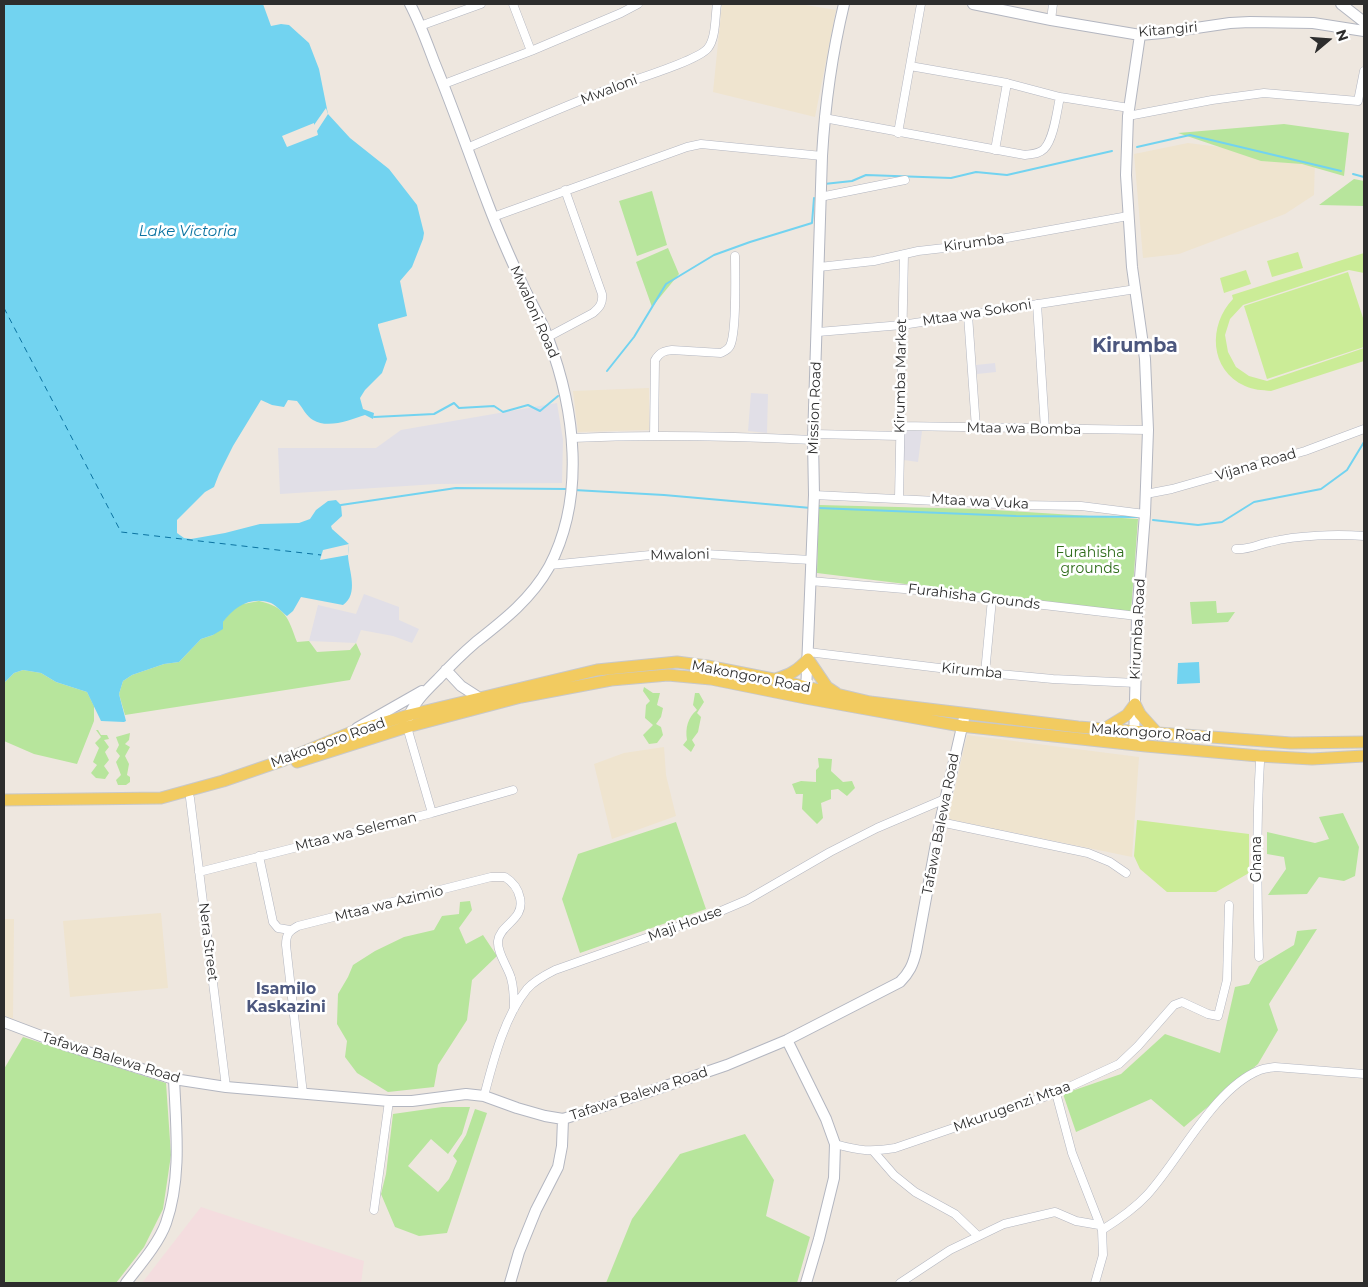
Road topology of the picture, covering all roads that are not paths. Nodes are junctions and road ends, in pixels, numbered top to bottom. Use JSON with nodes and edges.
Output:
{"nodes":[{"id":1,"x":410,"y":4,"type":"edge"},
{"id":2,"x":481,"y":4,"type":"edge"},
{"id":3,"x":513,"y":4,"type":"edge"},
{"id":4,"x":638,"y":4,"type":"edge"},
{"id":5,"x":717,"y":4,"type":"edge"},
{"id":6,"x":844,"y":4,"type":"edge"},
{"id":7,"x":921,"y":4,"type":"edge"},
{"id":8,"x":973,"y":4,"type":"edge"},
{"id":9,"x":1053,"y":4,"type":"edge"},
{"id":10,"x":1342,"y":4,"type":"edge"},
{"id":11,"x":1050,"y":20,"type":"junction"},
{"id":12,"x":1364,"y":22,"type":"edge"},
{"id":13,"x":420,"y":26,"type":"junction"},
{"id":14,"x":1364,"y":30,"type":"edge"},
{"id":15,"x":1140,"y":35,"type":"junction"},
{"id":16,"x":531,"y":51,"type":"junction"},
{"id":17,"x":910,"y":66,"type":"junction"},
{"id":18,"x":1364,"y":71,"type":"edge"},
{"id":19,"x":1007,"y":83,"type":"junction"},
{"id":20,"x":444,"y":84,"type":"junction"},
{"id":21,"x":1060,"y":97,"type":"junction"},
{"id":22,"x":1128,"y":112,"type":"junction"},
{"id":23,"x":824,"y":118,"type":"junction"},
{"id":24,"x":898,"y":132,"type":"junction"},
{"id":25,"x":467,"y":148,"type":"junction"},
{"id":26,"x":995,"y":150,"type":"junction"},
{"id":27,"x":822,"y":156,"type":"junction"},
{"id":28,"x":905,"y":180,"type":"dead end"},
{"id":29,"x":565,"y":190,"type":"junction"},
{"id":30,"x":820,"y":197,"type":"junction"},
{"id":31,"x":1128,"y":216,"type":"junction"},
{"id":32,"x":493,"y":218,"type":"junction"},
{"id":33,"x":904,"y":254,"type":"junction"},
{"id":34,"x":735,"y":256,"type":"dead end"},
{"id":35,"x":819,"y":267,"type":"junction"},
{"id":36,"x":1136,"y":289,"type":"junction"},
{"id":37,"x":1037,"y":304,"type":"junction"},
{"id":38,"x":968,"y":315,"type":"junction"},
{"id":39,"x":902,"y":325,"type":"junction"},
{"id":40,"x":818,"y":332,"type":"junction"},
{"id":41,"x":548,"y":336,"type":"junction"},
{"id":42,"x":900,"y":426,"type":"junction"},
{"id":43,"x":976,"y":428,"type":"junction"},
{"id":44,"x":1045,"y":429,"type":"junction"},
{"id":45,"x":1148,"y":430,"type":"junction"},
{"id":46,"x":1364,"y":430,"type":"edge"},
{"id":47,"x":654,"y":436,"type":"junction"},
{"id":48,"x":900,"y":436,"type":"junction"},
{"id":49,"x":814,"y":437,"type":"junction"},
{"id":50,"x":572,"y":438,"type":"junction"},
{"id":51,"x":1146,"y":494,"type":"junction"},
{"id":52,"x":899,"y":498,"type":"junction"},
{"id":53,"x":814,"y":499,"type":"junction"},
{"id":54,"x":1146,"y":514,"type":"junction"},
{"id":55,"x":1364,"y":536,"type":"edge"},
{"id":56,"x":1236,"y":550,"type":"dead end"},
{"id":57,"x":811,"y":560,"type":"junction"},
{"id":58,"x":550,"y":565,"type":"junction"},
{"id":59,"x":810,"y":581,"type":"junction"},
{"id":60,"x":992,"y":599,"type":"junction"},
{"id":61,"x":1137,"y":616,"type":"junction"},
{"id":62,"x":808,"y":655,"type":"junction"},
{"id":63,"x":446,"y":670,"type":"junction"},
{"id":64,"x":985,"y":673,"type":"junction"},
{"id":65,"x":773,"y":679,"type":"junction"},
{"id":66,"x":1136,"y":683,"type":"junction"},
{"id":67,"x":430,"y":686,"type":"junction"},
{"id":68,"x":806,"y":693,"type":"junction"},
{"id":69,"x":840,"y":695,"type":"junction"},
{"id":70,"x":478,"y":697,"type":"junction"},
{"id":71,"x":1135,"y":704,"type":"junction"},
{"id":72,"x":965,"y":714,"type":"junction"},
{"id":73,"x":409,"y":715,"type":"junction"},
{"id":74,"x":961,"y":726,"type":"junction"},
{"id":75,"x":407,"y":727,"type":"junction"},
{"id":76,"x":1104,"y":729,"type":"junction"},
{"id":77,"x":352,"y":732,"type":"junction"},
{"id":78,"x":1135,"y":732,"type":"junction"},
{"id":79,"x":1158,"y":734,"type":"junction"},
{"id":80,"x":1364,"y":742,"type":"edge"},
{"id":81,"x":1134,"y":745,"type":"junction"},
{"id":82,"x":1364,"y":756,"type":"edge"},
{"id":83,"x":1260,"y":762,"type":"dead end"},
{"id":84,"x":513,"y":790,"type":"dead end"},
{"id":85,"x":190,"y":798,"type":"junction"},
{"id":86,"x":945,"y":798,"type":"junction"},
{"id":87,"x":4,"y":800,"type":"edge"},
{"id":88,"x":4,"y":807,"type":"edge"},
{"id":89,"x":432,"y":813,"type":"junction"},
{"id":90,"x":940,"y":822,"type":"junction"},
{"id":91,"x":259,"y":856,"type":"junction"},
{"id":92,"x":199,"y":872,"type":"junction"},
{"id":93,"x":1126,"y":873,"type":"dead end"},
{"id":94,"x":1229,"y":904,"type":"dead end"},
{"id":95,"x":290,"y":930,"type":"junction"},
{"id":96,"x":1259,"y":957,"type":"dead end"},
{"id":97,"x":514,"y":1009,"type":"junction"},
{"id":98,"x":4,"y":1022,"type":"edge"},
{"id":99,"x":787,"y":1040,"type":"junction"},
{"id":100,"x":1364,"y":1074,"type":"edge"},
{"id":101,"x":174,"y":1079,"type":"junction"},
{"id":102,"x":226,"y":1087,"type":"junction"},
{"id":103,"x":1056,"y":1093,"type":"junction"},
{"id":104,"x":303,"y":1094,"type":"junction"},
{"id":105,"x":484,"y":1096,"type":"junction"},
{"id":106,"x":389,"y":1101,"type":"junction"},
{"id":107,"x":563,"y":1118,"type":"junction"},
{"id":108,"x":835,"y":1144,"type":"junction"},
{"id":109,"x":874,"y":1152,"type":"junction"},
{"id":110,"x":374,"y":1210,"type":"dead end"},
{"id":111,"x":1101,"y":1228,"type":"junction"},
{"id":112,"x":978,"y":1236,"type":"junction"},
{"id":113,"x":126,"y":1283,"type":"edge"},
{"id":114,"x":510,"y":1283,"type":"edge"},
{"id":115,"x":806,"y":1283,"type":"edge"},
{"id":116,"x":900,"y":1283,"type":"edge"},
{"id":117,"x":1095,"y":1283,"type":"edge"}],
"edges":[{"from":1,"to":13,"type":"main road","name":"Mwaloni Road"},
{"from":2,"to":13,"type":"street"},
{"from":3,"to":16,"type":"street"},
{"from":4,"to":16,"type":"street"},
{"from":5,"to":25,"type":"street","name":"Mwaloni"},
{"from":6,"to":23,"type":"main road","name":"Mission Road"},
{"from":7,"to":17,"type":"street"},
{"from":8,"to":11,"type":"main road","name":"Kitangiri"},
{"from":9,"to":11,"type":"street"},
{"from":10,"to":12,"type":"main road"},
{"from":11,"to":15,"type":"main road","name":"Kitangiri"},
{"from":13,"to":20,"type":"main road","name":"Mwaloni Road"},
{"from":14,"to":15,"type":"main road","name":"Kitangiri"},
{"from":15,"to":22,"type":"main road","name":"Kirumba Road"},
{"from":16,"to":20,"type":"street"},
{"from":17,"to":19,"type":"street"},
{"from":17,"to":24,"type":"street"},
{"from":18,"to":22,"type":"street"},
{"from":19,"to":21,"type":"street"},
{"from":19,"to":26,"type":"street"},
{"from":20,"to":25,"type":"main road","name":"Mwaloni Road"},
{"from":21,"to":22,"type":"street"},
{"from":21,"to":26,"type":"street"},
{"from":22,"to":31,"type":"main road","name":"Kirumba Road"},
{"from":23,"to":24,"type":"street"},
{"from":23,"to":27,"type":"main road","name":"Mission Road"},
{"from":24,"to":26,"type":"street"},
{"from":25,"to":32,"type":"main road","name":"Mwaloni Road"},
{"from":27,"to":29,"type":"street"},
{"from":27,"to":30,"type":"main road","name":"Mission Road"},
{"from":28,"to":30,"type":"street"},
{"from":29,"to":32,"type":"street"},
{"from":29,"to":41,"type":"street"},
{"from":30,"to":35,"type":"main road","name":"Mission Road"},
{"from":31,"to":33,"type":"street","name":"Kirumba"},
{"from":31,"to":36,"type":"main road","name":"Kirumba Road"},
{"from":32,"to":41,"type":"main road","name":"Mwaloni Road"},
{"from":33,"to":35,"type":"street","name":"Kirumba"},
{"from":33,"to":39,"type":"street","name":"Kirumba Market"},
{"from":34,"to":47,"type":"street"},
{"from":35,"to":40,"type":"main road","name":"Mission Road"},
{"from":36,"to":37,"type":"street","name":"Mtaa wa Sokoni"},
{"from":36,"to":45,"type":"main road","name":"Kirumba Road"},
{"from":37,"to":38,"type":"street","name":"Mtaa wa Sokoni"},
{"from":37,"to":44,"type":"street"},
{"from":38,"to":39,"type":"street","name":"Mtaa wa Sokoni"},
{"from":38,"to":43,"type":"street"},
{"from":39,"to":40,"type":"street","name":"Mtaa wa Sokoni"},
{"from":39,"to":42,"type":"street","name":"Kirumba Market"},
{"from":40,"to":49,"type":"main road","name":"Mission Road"},
{"from":41,"to":50,"type":"main road","name":"Mwaloni Road"},
{"from":42,"to":43,"type":"street","name":"Mtaa wa Bomba"},
{"from":42,"to":48,"type":"street","name":"Kirumba Market"},
{"from":43,"to":44,"type":"street","name":"Mtaa wa Bomba"},
{"from":44,"to":45,"type":"street","name":"Mtaa wa Bomba"},
{"from":45,"to":51,"type":"main road","name":"Kirumba Road"},
{"from":46,"to":51,"type":"street","name":"Vijana Road"},
{"from":47,"to":49,"type":"street"},
{"from":47,"to":50,"type":"street"},
{"from":48,"to":49,"type":"street"},
{"from":48,"to":52,"type":"street","name":"Kirumba Market"},
{"from":49,"to":53,"type":"main road","name":"Mission Road"},
{"from":50,"to":58,"type":"main road","name":"Mwaloni Road"},
{"from":51,"to":54,"type":"main road","name":"Kirumba Road"},
{"from":52,"to":53,"type":"street","name":"Mtaa wa Vuka"},
{"from":52,"to":54,"type":"street","name":"Mtaa wa Vuka"},
{"from":53,"to":57,"type":"main road","name":"Mission Road"},
{"from":54,"to":61,"type":"main road","name":"Kirumba Road"},
{"from":55,"to":56,"type":"street"},
{"from":57,"to":58,"type":"street","name":"Mwaloni"},
{"from":57,"to":59,"type":"main road","name":"Mission Road"},
{"from":58,"to":63,"type":"main road","name":"Mwaloni Road"},
{"from":59,"to":60,"type":"street","name":"Furahisha Grounds"},
{"from":59,"to":62,"type":"main road","name":"Mission Road"},
{"from":60,"to":61,"type":"street","name":"Furahisha Grounds"},
{"from":60,"to":64,"type":"street"},
{"from":61,"to":66,"type":"main road","name":"Kirumba Road"},
{"from":62,"to":64,"type":"street","name":"Kirumba"},
{"from":62,"to":65,"type":"main road"},
{"from":62,"to":68,"type":"main road","name":"Mission Road"},
{"from":62,"to":69,"type":"main road"},
{"from":63,"to":67,"type":"main road","name":"Mwaloni Road"},
{"from":63,"to":70,"type":"main road"},
{"from":64,"to":66,"type":"street","name":"Kirumba"},
{"from":65,"to":68,"type":"main road","name":"Makongoro Road"},
{"from":65,"to":70,"type":"main road","name":"Makongoro Road"},
{"from":66,"to":71,"type":"main road","name":"Kirumba Road"},
{"from":67,"to":73,"type":"main road","name":"Mwaloni Road"},
{"from":67,"to":77,"type":"main road"},
{"from":68,"to":69,"type":"main road","name":"Makongoro Road"},
{"from":68,"to":74,"type":"main road","name":"Makongoro Road"},
{"from":68,"to":75,"type":"main road","name":"Makongoro Road"},
{"from":69,"to":72,"type":"main road","name":"Makongoro Road"},
{"from":70,"to":73,"type":"main road","name":"Makongoro Road"},
{"from":71,"to":76,"type":"main road"},
{"from":71,"to":78,"type":"main road","name":"Kirumba Road"},
{"from":71,"to":79,"type":"main road"},
{"from":72,"to":74,"type":"main road","name":"Tafawa Balewa Road"},
{"from":72,"to":76,"type":"main road","name":"Makongoro Road"},
{"from":73,"to":75,"type":"main road","name":"Mwaloni Road"},
{"from":73,"to":77,"type":"main road","name":"Makongoro Road"},
{"from":74,"to":81,"type":"main road","name":"Makongoro Road"},
{"from":74,"to":86,"type":"main road","name":"Tafawa Balewa Road"},
{"from":75,"to":85,"type":"main road","name":"Makongoro Road"},
{"from":75,"to":89,"type":"street"},
{"from":76,"to":78,"type":"main road","name":"Makongoro Road"},
{"from":77,"to":87,"type":"main road","name":"Makongoro Road"},
{"from":78,"to":79,"type":"main road","name":"Makongoro Road"},
{"from":78,"to":81,"type":"main road","name":"Kirumba Road"},
{"from":79,"to":80,"type":"main road","name":"Makongoro Road"},
{"from":81,"to":82,"type":"main road","name":"Makongoro Road"},
{"from":83,"to":96,"type":"street","name":"Ghana"},
{"from":84,"to":89,"type":"street","name":"Mtaa wa Seleman"},
{"from":85,"to":88,"type":"main road","name":"Makongoro Road"},
{"from":85,"to":92,"type":"street","name":"Nera Street"},
{"from":86,"to":90,"type":"main road","name":"Tafawa Balewa Road"},
{"from":86,"to":97,"type":"street","name":"Maji House"},
{"from":89,"to":91,"type":"street","name":"Mtaa wa Seleman"},
{"from":90,"to":93,"type":"street"},
{"from":90,"to":99,"type":"main road","name":"Tafawa Balewa Road"},
{"from":91,"to":92,"type":"street","name":"Mtaa wa Seleman"},
{"from":91,"to":95,"type":"street"},
{"from":92,"to":102,"type":"street","name":"Nera Street"},
{"from":94,"to":103,"type":"street","name":"Mkurugenzi Mtaa"},
{"from":95,"to":97,"type":"street","name":"Mtaa wa Azimio"},
{"from":95,"to":104,"type":"street"},
{"from":97,"to":105,"type":"street","name":"Maji House"},
{"from":98,"to":101,"type":"main road","name":"Tafawa Balewa Road"},
{"from":99,"to":107,"type":"main road","name":"Tafawa Balewa Road"},
{"from":99,"to":108,"type":"main road"},
{"from":100,"to":111,"type":"street"},
{"from":101,"to":102,"type":"main road","name":"Tafawa Balewa Road"},
{"from":101,"to":113,"type":"main road"},
{"from":102,"to":104,"type":"main road","name":"Tafawa Balewa Road"},
{"from":103,"to":109,"type":"street","name":"Mkurugenzi Mtaa"},
{"from":103,"to":111,"type":"street"},
{"from":104,"to":106,"type":"main road","name":"Tafawa Balewa Road"},
{"from":105,"to":106,"type":"main road","name":"Tafawa Balewa Road"},
{"from":105,"to":107,"type":"main road","name":"Tafawa Balewa Road"},
{"from":106,"to":110,"type":"street"},
{"from":107,"to":114,"type":"main road"},
{"from":108,"to":109,"type":"street","name":"Mkurugenzi Mtaa"},
{"from":108,"to":115,"type":"main road"},
{"from":109,"to":112,"type":"street"},
{"from":111,"to":112,"type":"street"},
{"from":111,"to":117,"type":"street"},
{"from":112,"to":116,"type":"street"}]}
